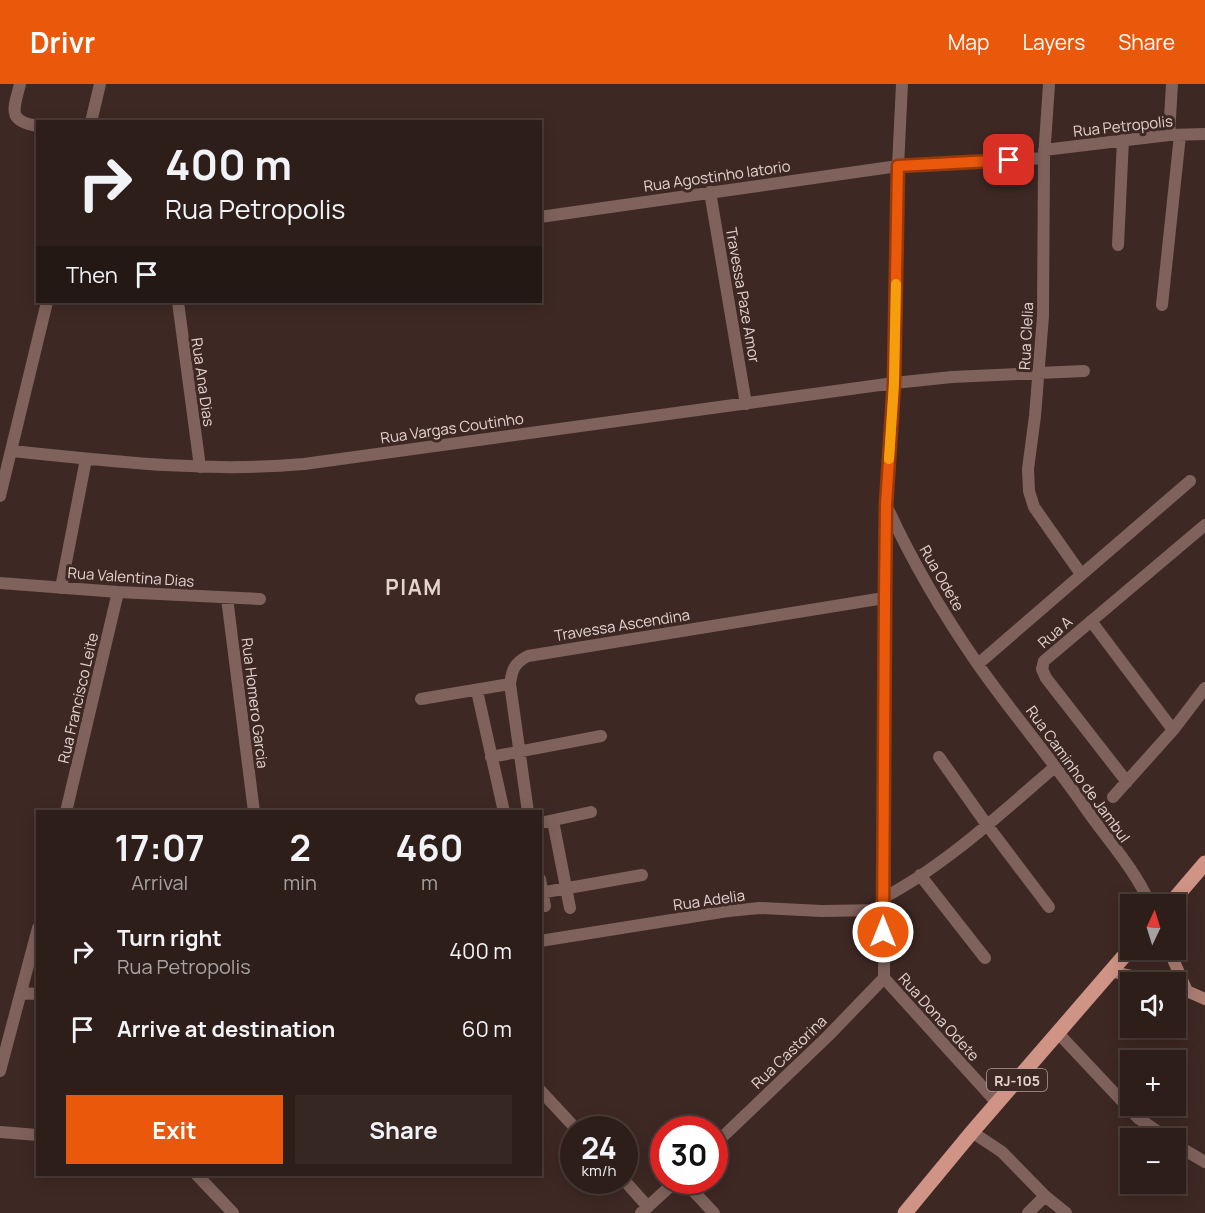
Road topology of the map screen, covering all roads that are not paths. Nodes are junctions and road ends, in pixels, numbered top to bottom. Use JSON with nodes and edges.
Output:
{"nodes":[{"id":1,"x":100,"y":84,"type":"edge"},
{"id":2,"x":902,"y":84,"type":"edge"},
{"id":3,"x":1049,"y":84,"type":"edge"},
{"id":4,"x":1172,"y":84,"type":"edge"},
{"id":5,"x":19,"y":88,"type":"edge"},
{"id":6,"x":91,"y":120,"type":"edge"},
{"id":7,"x":36,"y":126,"type":"edge"},
{"id":8,"x":1205,"y":134,"type":"edge"},
{"id":9,"x":1174,"y":135,"type":"junction"},
{"id":10,"x":1123,"y":140,"type":"junction"},
{"id":11,"x":1044,"y":154,"type":"junction"},
{"id":12,"x":898,"y":166,"type":"junction"},
{"id":13,"x":711,"y":192,"type":"junction"},
{"id":14,"x":542,"y":217,"type":"edge"},
{"id":15,"x":1118,"y":245,"type":"dead end"},
{"id":16,"x":47,"y":303,"type":"edge"},
{"id":17,"x":178,"y":303,"type":"edge"},
{"id":18,"x":1162,"y":305,"type":"dead end"},
{"id":19,"x":1084,"y":371,"type":"dead end"},
{"id":20,"x":1039,"y":373,"type":"junction"},
{"id":21,"x":894,"y":383,"type":"junction"},
{"id":22,"x":746,"y":404,"type":"junction"},
{"id":23,"x":12,"y":451,"type":"junction"},
{"id":24,"x":86,"y":459,"type":"junction"},
{"id":25,"x":200,"y":467,"type":"junction"},
{"id":26,"x":1190,"y":481,"type":"dead end"},
{"id":27,"x":0,"y":496,"type":"edge"},
{"id":28,"x":886,"y":505,"type":"junction"},
{"id":29,"x":1202,"y":527,"type":"edge"},
{"id":30,"x":1081,"y":574,"type":"junction"},
{"id":31,"x":0,"y":583,"type":"edge"},
{"id":32,"x":62,"y":588,"type":"junction"},
{"id":33,"x":118,"y":592,"type":"junction"},
{"id":34,"x":227,"y":598,"type":"junction"},
{"id":35,"x":885,"y":598,"type":"junction"},
{"id":36,"x":260,"y":599,"type":"dead end"},
{"id":37,"x":1091,"y":621,"type":"junction"},
{"id":38,"x":978,"y":664,"type":"junction"},
{"id":39,"x":510,"y":684,"type":"junction"},
{"id":40,"x":1205,"y":688,"type":"edge"},
{"id":41,"x":477,"y":691,"type":"junction"},
{"id":42,"x":421,"y":699,"type":"dead end"},
{"id":43,"x":1173,"y":730,"type":"junction"},
{"id":44,"x":601,"y":736,"type":"dead end"},
{"id":45,"x":520,"y":751,"type":"junction"},
{"id":46,"x":491,"y":757,"type":"junction"},
{"id":47,"x":939,"y":757,"type":"dead end"},
{"id":48,"x":1056,"y":766,"type":"junction"},
{"id":49,"x":1127,"y":782,"type":"junction"},
{"id":50,"x":1113,"y":797,"type":"dead end"},
{"id":51,"x":66,"y":810,"type":"edge"},
{"id":52,"x":254,"y":810,"type":"edge"},
{"id":53,"x":504,"y":810,"type":"edge"},
{"id":54,"x":528,"y":810,"type":"edge"},
{"id":55,"x":591,"y":812,"type":"dead end"},
{"id":56,"x":553,"y":821,"type":"junction"},
{"id":57,"x":542,"y":823,"type":"edge"},
{"id":58,"x":987,"y":825,"type":"junction"},
{"id":59,"x":1205,"y":863,"type":"edge"},
{"id":60,"x":642,"y":875,"type":"dead end"},
{"id":61,"x":920,"y":875,"type":"junction"},
{"id":62,"x":565,"y":889,"type":"junction"},
{"id":63,"x":542,"y":893,"type":"edge"},
{"id":64,"x":1145,"y":894,"type":"edge"},
{"id":65,"x":1179,"y":894,"type":"edge"},
{"id":66,"x":542,"y":896,"type":"edge"},
{"id":67,"x":883,"y":904,"type":"junction"},
{"id":68,"x":545,"y":906,"type":"dead end"},
{"id":69,"x":1049,"y":907,"type":"dead end"},
{"id":70,"x":570,"y":908,"type":"dead end"},
{"id":71,"x":36,"y":936,"type":"edge"},
{"id":72,"x":542,"y":941,"type":"edge"},
{"id":73,"x":985,"y":958,"type":"dead end"},
{"id":74,"x":1120,"y":960,"type":"edge"},
{"id":75,"x":1110,"y":972,"type":"junction"},
{"id":76,"x":1120,"y":974,"type":"edge"},
{"id":77,"x":884,"y":978,"type":"junction"},
{"id":78,"x":1186,"y":990,"type":"edge"},
{"id":79,"x":21,"y":993,"type":"junction"},
{"id":80,"x":36,"y":994,"type":"edge"},
{"id":81,"x":1205,"y":999,"type":"edge"},
{"id":82,"x":1058,"y":1033,"type":"junction"},
{"id":83,"x":0,"y":1071,"type":"edge"},
{"id":84,"x":542,"y":1092,"type":"edge"},
{"id":85,"x":997,"y":1103,"type":"junction"},
{"id":86,"x":564,"y":1116,"type":"edge"},
{"id":87,"x":1152,"y":1128,"type":"edge"},
{"id":88,"x":0,"y":1132,"type":"edge"},
{"id":89,"x":728,"y":1132,"type":"edge"},
{"id":90,"x":972,"y":1132,"type":"junction"},
{"id":91,"x":36,"y":1135,"type":"edge"},
{"id":92,"x":1186,"y":1151,"type":"edge"},
{"id":93,"x":1205,"y":1162,"type":"edge"},
{"id":94,"x":198,"y":1176,"type":"edge"},
{"id":95,"x":634,"y":1194,"type":"edge"},
{"id":96,"x":662,"y":1194,"type":"edge"},
{"id":97,"x":696,"y":1194,"type":"edge"},
{"id":98,"x":1045,"y":1196,"type":"junction"},
{"id":99,"x":645,"y":1210,"type":"edge"},
{"id":100,"x":233,"y":1213,"type":"edge"},
{"id":101,"x":714,"y":1213,"type":"edge"},
{"id":102,"x":905,"y":1213,"type":"edge"},
{"id":103,"x":1028,"y":1213,"type":"edge"},
{"id":104,"x":1066,"y":1213,"type":"edge"}],
"edges":[{"from":1,"to":6,"type":"street"},
{"from":2,"to":12,"type":"street","name":"Rua Odete"},
{"from":3,"to":11,"type":"street","name":"Rua Clelia"},
{"from":4,"to":9,"type":"street"},
{"from":5,"to":7,"type":"street"},
{"from":8,"to":9,"type":"street","name":"Rua Petropolis"},
{"from":9,"to":10,"type":"street","name":"Rua Petropolis"},
{"from":9,"to":18,"type":"street"},
{"from":10,"to":11,"type":"street","name":"Rua Petropolis"},
{"from":10,"to":15,"type":"street"},
{"from":11,"to":12,"type":"street","name":"Rua Petropolis"},
{"from":11,"to":20,"type":"street","name":"Rua Clelia"},
{"from":12,"to":13,"type":"street","name":"Rua Agostinho Iatorio"},
{"from":12,"to":21,"type":"street","name":"Rua Odete"},
{"from":13,"to":14,"type":"street","name":"Rua Agostinho Iatorio"},
{"from":13,"to":22,"type":"street","name":"Travessa Paze Amor"},
{"from":16,"to":23,"type":"street"},
{"from":17,"to":25,"type":"street","name":"Rua Ana Dias"},
{"from":19,"to":20,"type":"street"},
{"from":20,"to":21,"type":"street"},
{"from":20,"to":30,"type":"street","name":"Rua Clelia"},
{"from":21,"to":22,"type":"street","name":"Rua Vargas Coutinho"},
{"from":21,"to":28,"type":"street","name":"Rua Odete"},
{"from":22,"to":25,"type":"street","name":"Rua Vargas Coutinho"},
{"from":23,"to":24,"type":"street","name":"Rua Vargas Coutinho"},
{"from":23,"to":27,"type":"street"},
{"from":24,"to":25,"type":"street","name":"Rua Vargas Coutinho"},
{"from":24,"to":32,"type":"street"},
{"from":26,"to":30,"type":"street","name":"Rua A"},
{"from":28,"to":35,"type":"street","name":"Rua Odete"},
{"from":28,"to":38,"type":"street","name":"Rua Odete"},
{"from":29,"to":37,"type":"street","name":"Rua A"},
{"from":30,"to":38,"type":"street","name":"Rua A"},
{"from":31,"to":32,"type":"street","name":"Rua Valentina Dias"},
{"from":32,"to":33,"type":"street","name":"Rua Valentina Dias"},
{"from":33,"to":34,"type":"street","name":"Rua Valentina Dias"},
{"from":33,"to":51,"type":"street","name":"Rua Francisco Leite"},
{"from":34,"to":36,"type":"street","name":"Rua Valentina Dias"},
{"from":34,"to":52,"type":"street","name":"Rua Homero Garcia"},
{"from":35,"to":39,"type":"street","name":"Travessa Ascendina"},
{"from":35,"to":67,"type":"street","name":"Rua Odete"},
{"from":37,"to":43,"type":"street"},
{"from":37,"to":49,"type":"street","name":"Rua A"},
{"from":38,"to":48,"type":"street","name":"Rua Caminho de Jambul"},
{"from":39,"to":41,"type":"street"},
{"from":39,"to":45,"type":"street"},
{"from":40,"to":43,"type":"street"},
{"from":41,"to":42,"type":"street"},
{"from":41,"to":46,"type":"street"},
{"from":43,"to":49,"type":"street"},
{"from":44,"to":45,"type":"street"},
{"from":45,"to":46,"type":"street"},
{"from":45,"to":54,"type":"street"},
{"from":46,"to":53,"type":"street"},
{"from":47,"to":58,"type":"street"},
{"from":48,"to":58,"type":"street"},
{"from":48,"to":64,"type":"street","name":"Rua Caminho de Jambul"},
{"from":49,"to":50,"type":"street"},
{"from":55,"to":56,"type":"street"},
{"from":56,"to":57,"type":"street"},
{"from":56,"to":62,"type":"street"},
{"from":58,"to":61,"type":"street"},
{"from":58,"to":69,"type":"street"},
{"from":59,"to":65,"type":"main road"},
{"from":60,"to":62,"type":"street"},
{"from":61,"to":67,"type":"street"},
{"from":61,"to":73,"type":"street"},
{"from":62,"to":63,"type":"street"},
{"from":62,"to":70,"type":"street"},
{"from":66,"to":68,"type":"street"},
{"from":67,"to":72,"type":"street","name":"Rua Adelia"},
{"from":67,"to":77,"type":"street","name":"Rua Odete"},
{"from":71,"to":79,"type":"street"},
{"from":74,"to":75,"type":"main road","number":"RJ-105"},
{"from":75,"to":76,"type":"main road"},
{"from":75,"to":82,"type":"main road","number":"RJ-105"},
{"from":77,"to":85,"type":"street","name":"Rua Dona Odete"},
{"from":77,"to":89,"type":"street","name":"Rua Castorina"},
{"from":78,"to":81,"type":"main road"},
{"from":79,"to":80,"type":"street"},
{"from":79,"to":83,"type":"street"},
{"from":82,"to":85,"type":"main road","number":"RJ-105"},
{"from":82,"to":87,"type":"street"},
{"from":84,"to":86,"type":"street"},
{"from":85,"to":90,"type":"main road","number":"RJ-105"},
{"from":88,"to":91,"type":"street"},
{"from":90,"to":98,"type":"street"},
{"from":90,"to":102,"type":"main road","number":"RJ-105"},
{"from":92,"to":93,"type":"street"},
{"from":94,"to":100,"type":"street"},
{"from":95,"to":99,"type":"street"},
{"from":96,"to":99,"type":"street"},
{"from":97,"to":101,"type":"street"},
{"from":98,"to":103,"type":"street"},
{"from":98,"to":104,"type":"street"}]}
